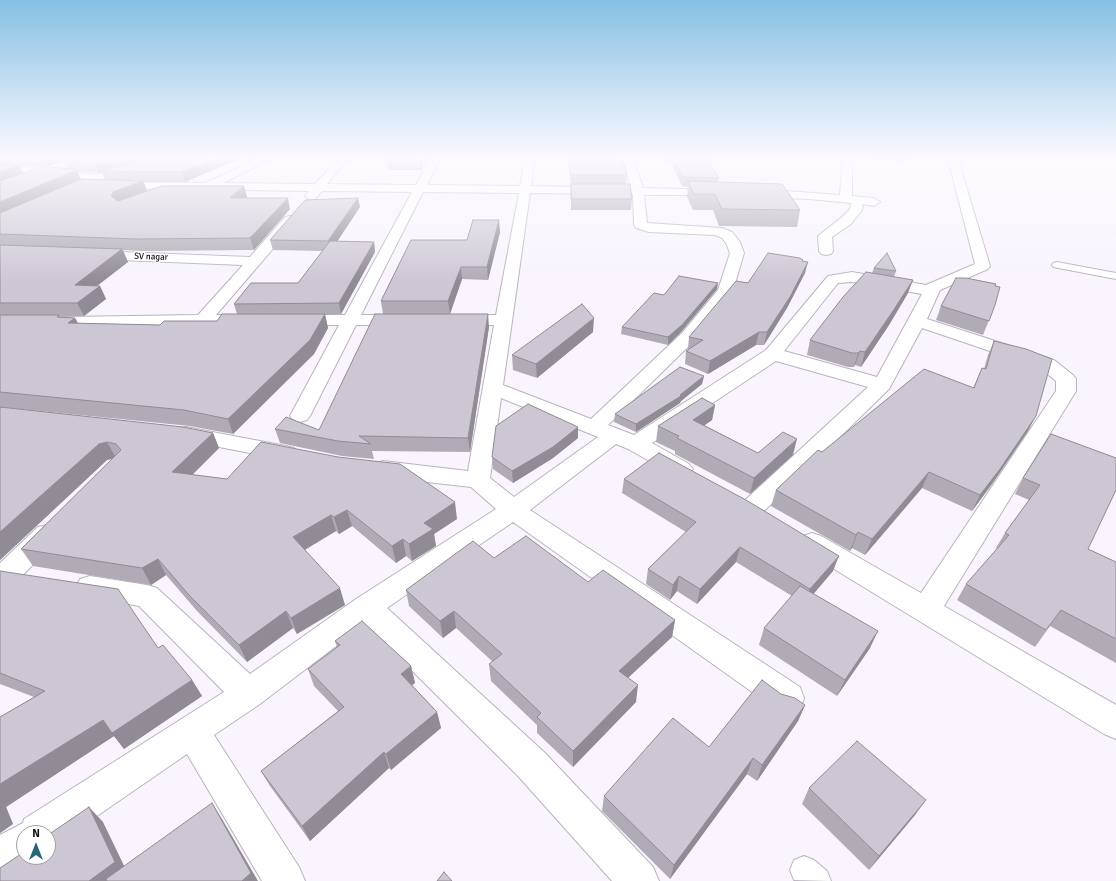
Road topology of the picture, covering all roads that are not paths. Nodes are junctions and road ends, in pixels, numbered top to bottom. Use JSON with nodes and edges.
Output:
{"nodes":[{"id":1,"x":307,"y":200,"type":"edge"},
{"id":2,"x":413,"y":200,"type":"edge"},
{"id":3,"x":523,"y":200,"type":"edge"},
{"id":4,"x":639,"y":200,"type":"edge"},
{"id":5,"x":851,"y":200,"type":"edge"},
{"id":6,"x":852,"y":200,"type":"edge"},
{"id":7,"x":964,"y":200,"type":"edge"},
{"id":8,"x":874,"y":202,"type":"dead end"},
{"id":9,"x":826,"y":251,"type":"dead end"},
{"id":10,"x":79,"y":254,"type":"edge"},
{"id":11,"x":253,"y":262,"type":"junction"},
{"id":12,"x":1057,"y":265,"type":"dead end"},
{"id":13,"x":1116,"y":276,"type":"edge"},
{"id":14,"x":931,"y":291,"type":"junction"},
{"id":15,"x":350,"y":320,"type":"junction"},
{"id":16,"x":419,"y":320,"type":"edge"},
{"id":17,"x":442,"y":320,"type":"edge"},
{"id":18,"x":504,"y":320,"type":"junction"},
{"id":19,"x":202,"y":321,"type":"junction"},
{"id":20,"x":918,"y":321,"type":"junction"},
{"id":21,"x":0,"y":323,"type":"edge"},
{"id":22,"x":773,"y":354,"type":"junction"},
{"id":23,"x":882,"y":385,"type":"junction"},
{"id":24,"x":493,"y":388,"type":"junction"},
{"id":25,"x":300,"y":416,"type":"dead end"},
{"id":26,"x":166,"y":432,"type":"edge"},
{"id":27,"x":615,"y":435,"type":"junction"},
{"id":28,"x":311,"y":458,"type":"edge"},
{"id":29,"x":364,"y":467,"type":"edge"},
{"id":30,"x":478,"y":480,"type":"junction"},
{"id":31,"x":704,"y":482,"type":"edge"},
{"id":32,"x":513,"y":510,"type":"junction"},
{"id":33,"x":61,"y":520,"type":"edge"},
{"id":34,"x":3,"y":574,"type":"edge"},
{"id":35,"x":366,"y":607,"type":"junction"},
{"id":36,"x":926,"y":610,"type":"junction"},
{"id":37,"x":248,"y":694,"type":"junction"},
{"id":38,"x":788,"y":698,"type":"edge"},
{"id":39,"x":1116,"y":722,"type":"edge"},
{"id":40,"x":192,"y":731,"type":"junction"},
{"id":41,"x":50,"y":825,"type":"edge"},
{"id":42,"x":16,"y":847,"type":"edge"},
{"id":43,"x":0,"y":858,"type":"edge"},
{"id":44,"x":285,"y":881,"type":"edge"},
{"id":45,"x":639,"y":881,"type":"edge"}],
"edges":[{"from":1,"to":11,"type":"street"},
{"from":2,"to":15,"type":"street"},
{"from":3,"to":18,"type":"street"},
{"from":4,"to":27,"type":"street"},
{"from":5,"to":9,"type":"street"},
{"from":6,"to":8,"type":"street"},
{"from":7,"to":14,"type":"street"},
{"from":10,"to":11,"type":"street","name":"SV nagar"},
{"from":11,"to":19,"type":"street"},
{"from":12,"to":13,"type":"lane"},
{"from":14,"to":20,"type":"street"},
{"from":14,"to":22,"type":"street"},
{"from":15,"to":16,"type":"street"},
{"from":15,"to":19,"type":"street"},
{"from":15,"to":25,"type":"street"},
{"from":17,"to":18,"type":"street"},
{"from":18,"to":24,"type":"street"},
{"from":19,"to":21,"type":"street"},
{"from":20,"to":23,"type":"street"},
{"from":20,"to":36,"type":"street"},
{"from":22,"to":23,"type":"street"},
{"from":22,"to":27,"type":"street"},
{"from":23,"to":36,"type":"street"},
{"from":24,"to":27,"type":"street"},
{"from":24,"to":30,"type":"street"},
{"from":26,"to":28,"type":"street"},
{"from":27,"to":31,"type":"street"},
{"from":27,"to":32,"type":"street"},
{"from":29,"to":30,"type":"street"},
{"from":30,"to":32,"type":"street"},
{"from":32,"to":35,"type":"street"},
{"from":32,"to":38,"type":"street"},
{"from":33,"to":34,"type":"street"},
{"from":34,"to":37,"type":"street"},
{"from":35,"to":37,"type":"street"},
{"from":35,"to":45,"type":"street"},
{"from":36,"to":39,"type":"street"},
{"from":37,"to":40,"type":"street"},
{"from":40,"to":41,"type":"street"},
{"from":40,"to":44,"type":"street"},
{"from":42,"to":43,"type":"street"}]}
